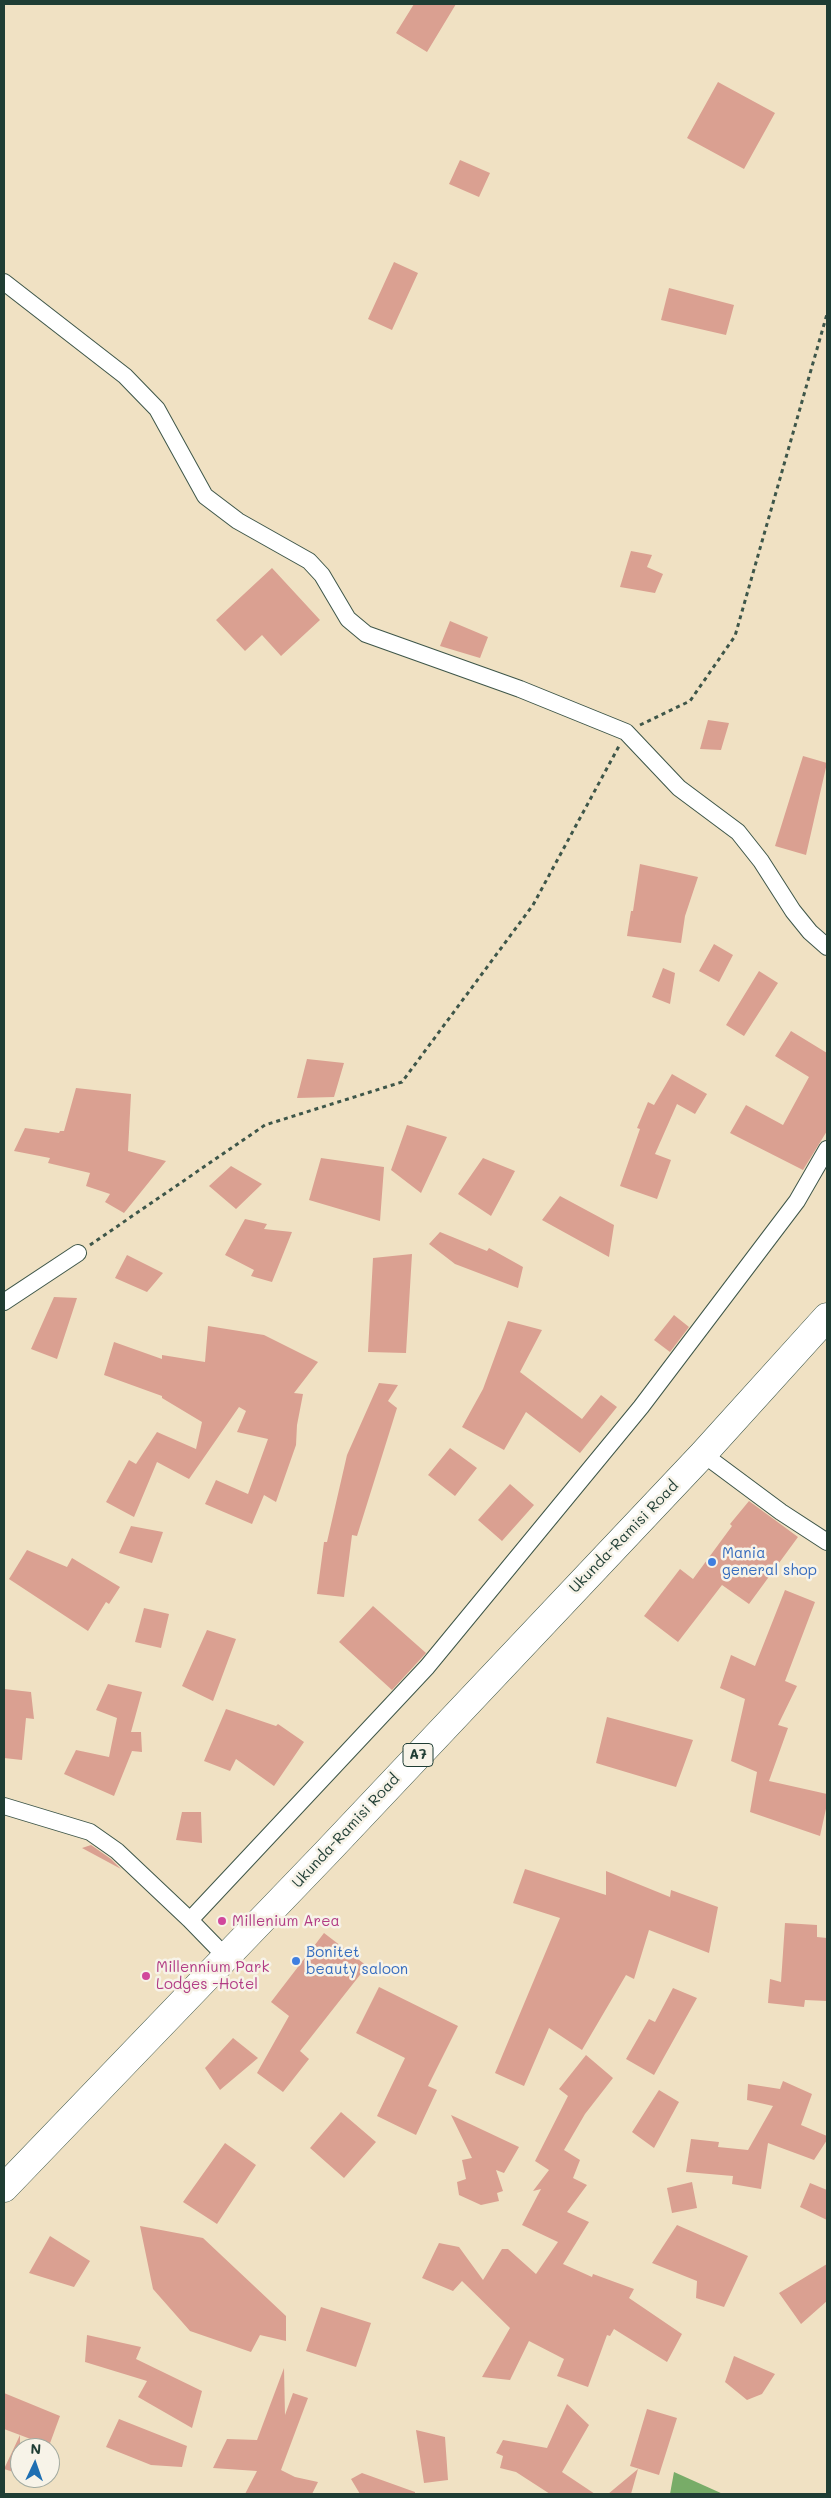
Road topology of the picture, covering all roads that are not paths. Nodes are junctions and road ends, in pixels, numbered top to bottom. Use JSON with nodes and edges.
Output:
{"nodes":[{"id":1,"x":4,"y":282,"type":"edge"},
{"id":2,"x":827,"y":948,"type":"edge"},
{"id":3,"x":827,"y":1149,"type":"edge"},
{"id":4,"x":78,"y":1253,"type":"road end"},
{"id":5,"x":4,"y":1302,"type":"edge"},
{"id":6,"x":827,"y":1318,"type":"edge"},
{"id":7,"x":703,"y":1454,"type":"junction"},
{"id":8,"x":827,"y":1542,"type":"edge"},
{"id":9,"x":4,"y":1806,"type":"edge"},
{"id":10,"x":190,"y":1920,"type":"junction"},
{"id":11,"x":226,"y":1957,"type":"junction"},
{"id":12,"x":4,"y":2188,"type":"edge"}],
"edges":[{"from":1,"to":2,"type":"street"},
{"from":3,"to":10,"type":"street"},
{"from":4,"to":5,"type":"street"},
{"from":6,"to":7,"type":"highway","name":"Ukunda-Ramisi Road","number":"A7"},
{"from":7,"to":8,"type":"street"},
{"from":7,"to":11,"type":"highway","name":"Ukunda-Ramisi Road","number":"A7"},
{"from":9,"to":10,"type":"street"},
{"from":10,"to":11,"type":"street"},
{"from":11,"to":12,"type":"highway","name":"Ukunda-Ramisi Road","number":"A7"}]}
